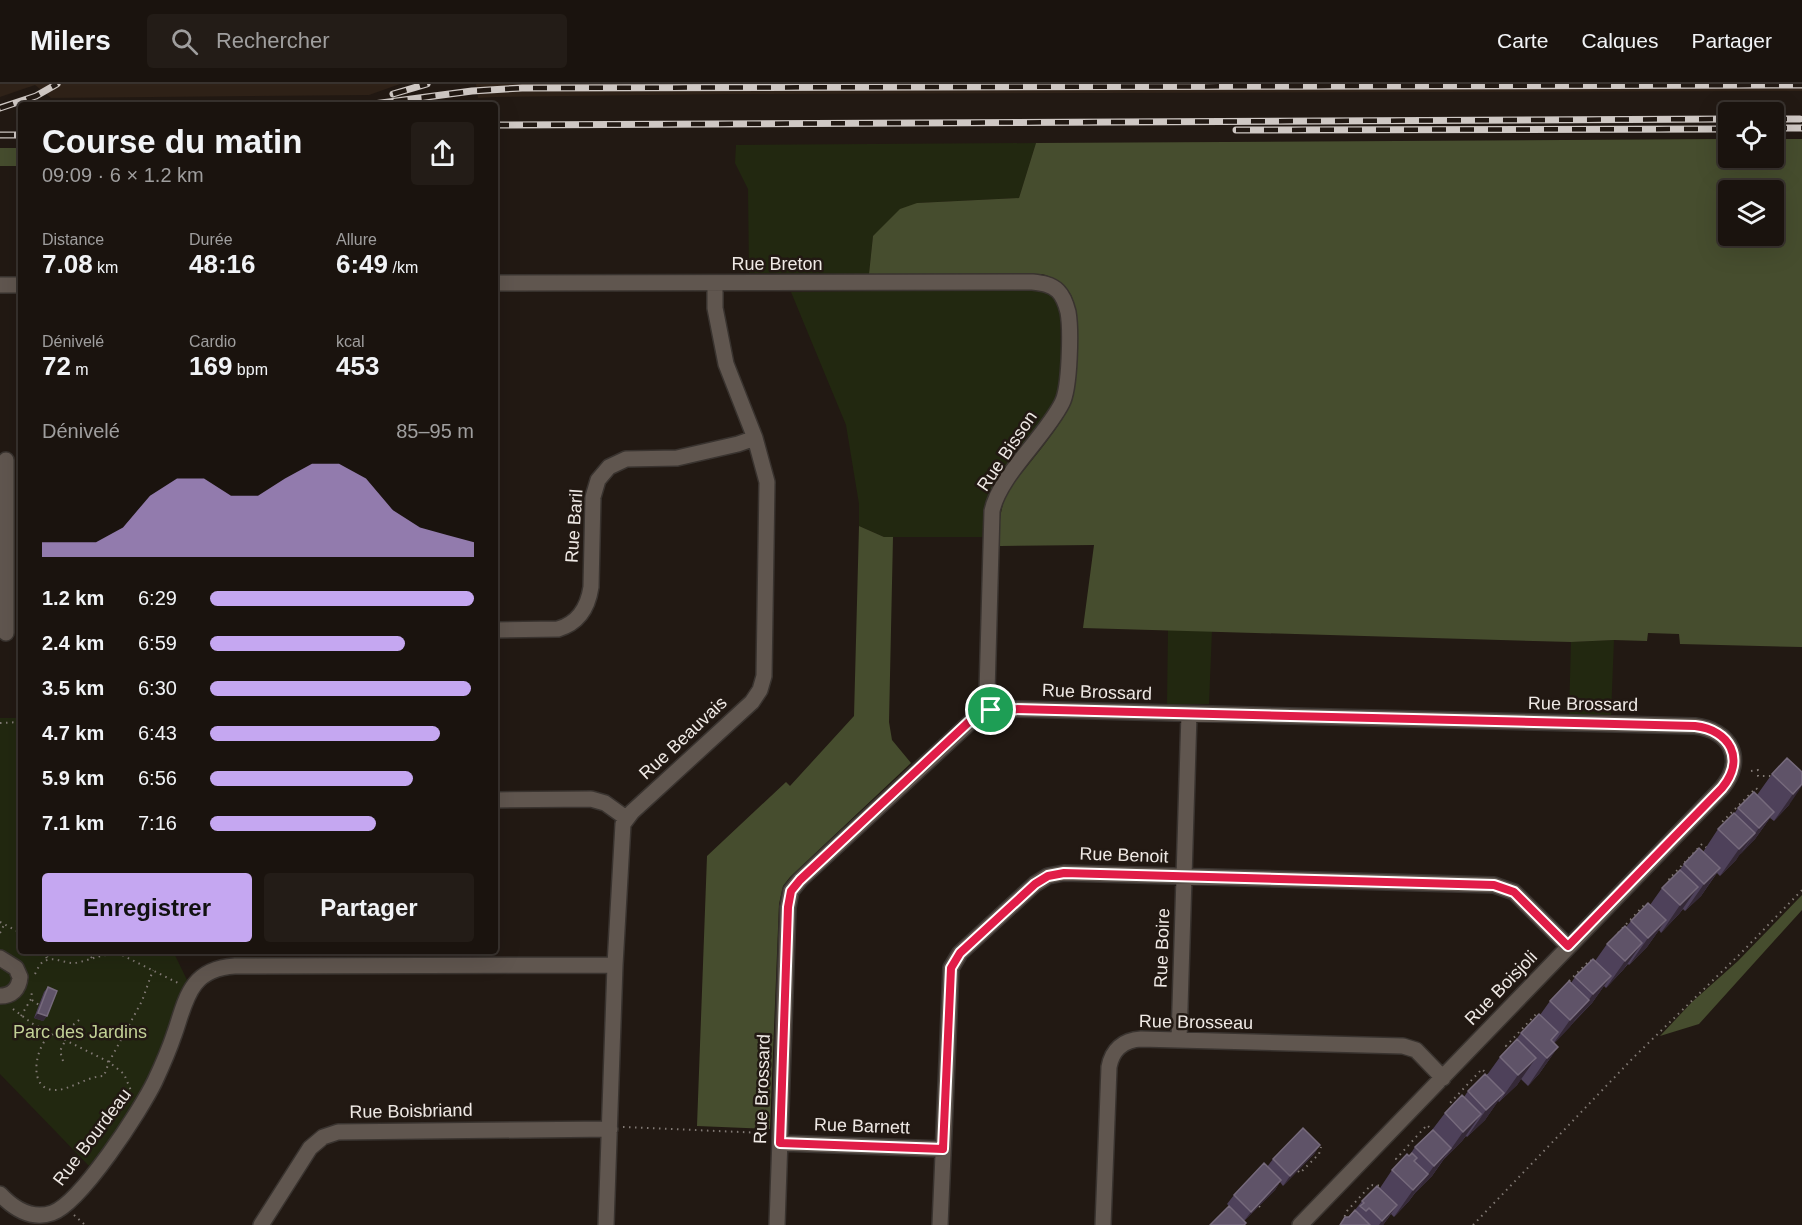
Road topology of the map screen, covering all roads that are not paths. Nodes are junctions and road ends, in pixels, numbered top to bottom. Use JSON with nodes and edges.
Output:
{"nodes":[{"id":1,"x":498,"y":283,"type":"edge"},
{"id":2,"x":715,"y":284,"type":"junction"},
{"id":3,"x":0,"y":285,"type":"edge"},
{"id":4,"x":18,"y":285,"type":"edge"},
{"id":5,"x":1058,"y":290,"type":"joint"},
{"id":6,"x":755,"y":438,"type":"junction"},
{"id":7,"x":9,"y":460,"type":"edge"},
{"id":8,"x":498,"y":630,"type":"edge"},
{"id":9,"x":9,"y":633,"type":"edge"},
{"id":10,"x":991,"y":710,"type":"junction"},
{"id":11,"x":1189,"y":714,"type":"junction"},
{"id":12,"x":1730,"y":744,"type":"joint"},
{"id":13,"x":498,"y":800,"type":"edge"},
{"id":14,"x":626,"y":818,"type":"junction"},
{"id":15,"x":1184,"y":876,"type":"junction"},
{"id":16,"x":1568,"y":946,"type":"junction"},
{"id":17,"x":0,"y":958,"type":"edge"},
{"id":18,"x":615,"y":965,"type":"junction"},
{"id":19,"x":5,"y":1001,"type":"edge"},
{"id":20,"x":1179,"y":1040,"type":"junction"},
{"id":21,"x":1443,"y":1078,"type":"junction"},
{"id":22,"x":615,"y":1128,"type":"junction"},
{"id":23,"x":775,"y":1138,"type":"junction"},
{"id":24,"x":943,"y":1149,"type":"junction"},
{"id":25,"x":0,"y":1194,"type":"edge"},
{"id":26,"x":261,"y":1225,"type":"edge"},
{"id":27,"x":606,"y":1225,"type":"edge"},
{"id":28,"x":777,"y":1225,"type":"edge"},
{"id":29,"x":939,"y":1225,"type":"edge"},
{"id":30,"x":1103,"y":1225,"type":"edge"},
{"id":31,"x":1300,"y":1225,"type":"edge"}],
"edges":[{"from":1,"to":2,"type":"street","name":"Rue Breton"},
{"from":2,"to":5,"type":"street","name":"Rue Breton"},
{"from":2,"to":6,"type":"street","name":"Rue Beauvais"},
{"from":3,"to":4,"type":"street"},
{"from":5,"to":10,"type":"street","name":"Rue Bisson"},
{"from":6,"to":8,"type":"street","name":"Rue Baril"},
{"from":6,"to":14,"type":"street","name":"Rue Beauvais"},
{"from":7,"to":9,"type":"street"},
{"from":10,"to":11,"type":"street","name":"Rue Brossard"},
{"from":10,"to":23,"type":"street","name":"Rue Brossard"},
{"from":11,"to":12,"type":"street","name":"Rue Brossard"},
{"from":11,"to":15,"type":"street","name":"Rue Boire"},
{"from":12,"to":16,"type":"street","name":"Rue Boisjoli"},
{"from":13,"to":14,"type":"street"},
{"from":14,"to":18,"type":"street"},
{"from":15,"to":16,"type":"street","name":"Rue Benoit"},
{"from":15,"to":20,"type":"street","name":"Rue Boire"},
{"from":15,"to":24,"type":"street","name":"Rue Benoit"},
{"from":16,"to":21,"type":"street","name":"Rue Boisjoli"},
{"from":17,"to":19,"type":"street"},
{"from":18,"to":22,"type":"street"},
{"from":18,"to":25,"type":"street","name":"Rue Bourdeau"},
{"from":20,"to":21,"type":"street","name":"Rue Brosseau"},
{"from":20,"to":30,"type":"street","name":"Rue Brosseau"},
{"from":21,"to":31,"type":"street","name":"Rue Boisjoli"},
{"from":22,"to":26,"type":"street","name":"Rue Boisbriand"},
{"from":22,"to":27,"type":"street"},
{"from":23,"to":24,"type":"street","name":"Rue Barnett"},
{"from":23,"to":28,"type":"street","name":"Rue Brossard"},
{"from":24,"to":29,"type":"street","name":"Rue Benoit"}]}
